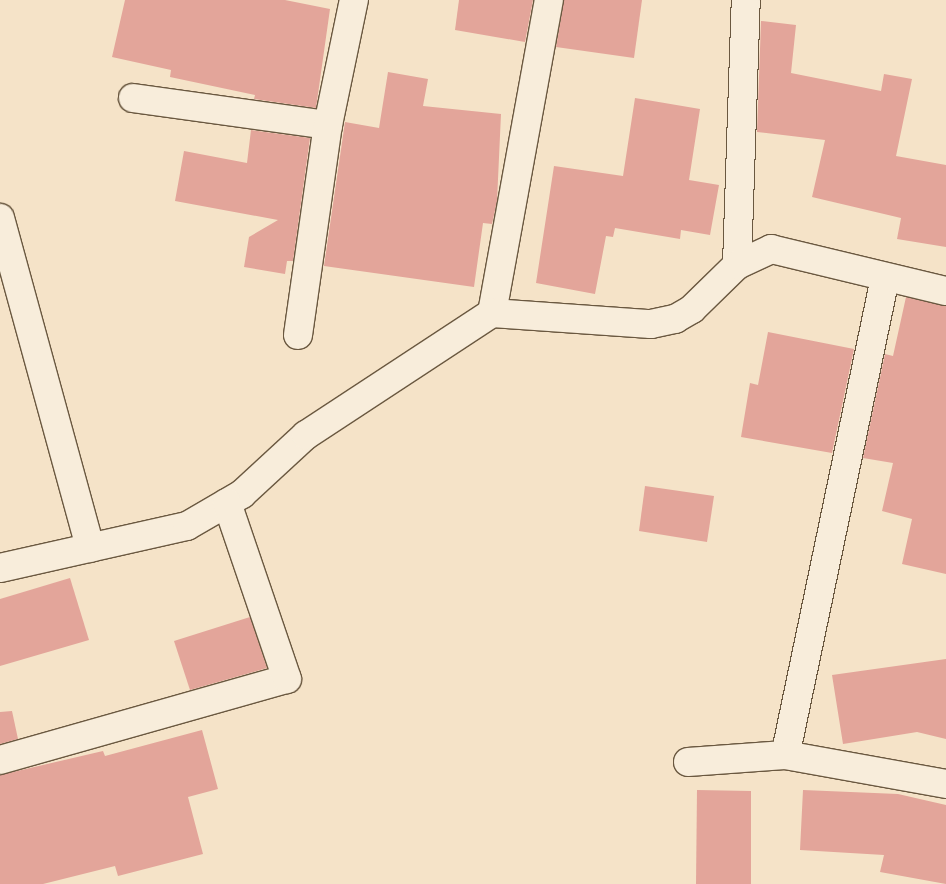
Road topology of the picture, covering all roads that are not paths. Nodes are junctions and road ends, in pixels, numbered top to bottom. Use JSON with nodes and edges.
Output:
{"nodes":[{"id":1,"x":354,"y":0,"type":"edge"},
{"id":2,"x":550,"y":0,"type":"edge"},
{"id":3,"x":746,"y":0,"type":"edge"},
{"id":4,"x":133,"y":98,"type":"dead end"},
{"id":5,"x":328,"y":125,"type":"junction"},
{"id":6,"x":0,"y":218,"type":"edge"},
{"id":7,"x":737,"y":265,"type":"junction"},
{"id":8,"x":885,"y":278,"type":"junction"},
{"id":9,"x":946,"y":291,"type":"edge"},
{"id":10,"x":492,"y":313,"type":"junction"},
{"id":11,"x":298,"y":335,"type":"dead end"},
{"id":12,"x":226,"y":502,"type":"junction"},
{"id":13,"x":90,"y":548,"type":"junction"},
{"id":14,"x":0,"y":568,"type":"edge"},
{"id":15,"x":785,"y":755,"type":"junction"},
{"id":16,"x":0,"y":760,"type":"edge"},
{"id":17,"x":688,"y":762,"type":"dead end"},
{"id":18,"x":946,"y":784,"type":"edge"}],
"edges":[{"from":1,"to":5,"type":"street"},
{"from":2,"to":10,"type":"street"},
{"from":3,"to":7,"type":"street"},
{"from":4,"to":5,"type":"street"},
{"from":5,"to":11,"type":"street"},
{"from":6,"to":13,"type":"street"},
{"from":7,"to":8,"type":"street"},
{"from":7,"to":10,"type":"street"},
{"from":8,"to":9,"type":"street"},
{"from":8,"to":15,"type":"street"},
{"from":10,"to":12,"type":"street"},
{"from":12,"to":13,"type":"street"},
{"from":12,"to":16,"type":"street"},
{"from":13,"to":14,"type":"street"},
{"from":15,"to":17,"type":"street"},
{"from":15,"to":18,"type":"street"}]}
